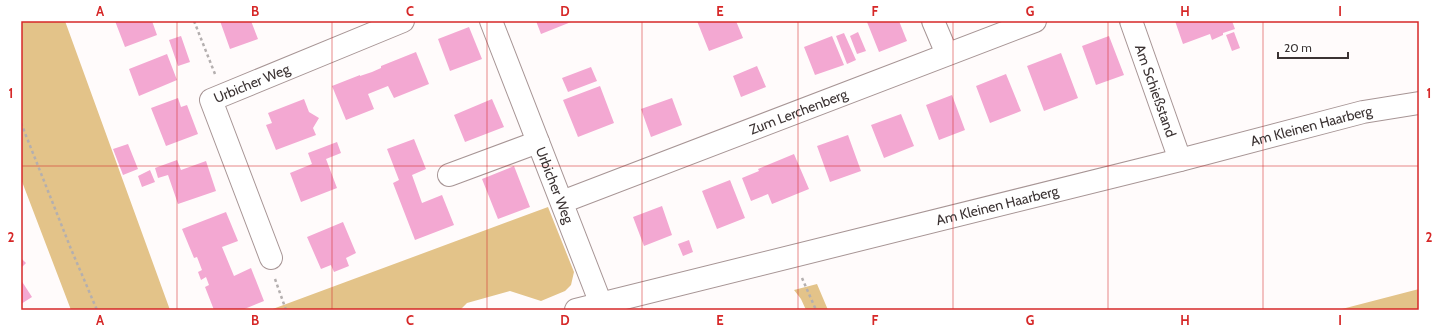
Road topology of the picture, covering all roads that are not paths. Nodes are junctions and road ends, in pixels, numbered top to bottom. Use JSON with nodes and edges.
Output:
{"nodes":[{"id":1,"x":403,"y":21,"type":"edge"},
{"id":2,"x":491,"y":21,"type":"edge"},
{"id":3,"x":933,"y":21,"type":"edge"},
{"id":4,"x":1034,"y":21,"type":"edge"},
{"id":5,"x":1131,"y":21,"type":"edge"},
{"id":6,"x":947,"y":54,"type":"junction"},
{"id":7,"x":1419,"y":103,"type":"edge"},
{"id":8,"x":538,"y":142,"type":"junction"},
{"id":9,"x":1180,"y":160,"type":"junction"},
{"id":10,"x":450,"y":175,"type":"dead end"},
{"id":11,"x":562,"y":202,"type":"junction"},
{"id":12,"x":271,"y":258,"type":"road end"},
{"id":13,"x":601,"y":304,"type":"junction"},
{"id":14,"x":576,"y":310,"type":"edge"}],
"edges":[{"from":1,"to":12,"type":"street","name":"Urbicher Weg"},
{"from":2,"to":8,"type":"street","name":"Urbicher Weg"},
{"from":3,"to":6,"type":"street"},
{"from":4,"to":6,"type":"street","name":"Zum Lerchenberg"},
{"from":5,"to":9,"type":"street","name":"Am Schießstand"},
{"from":6,"to":11,"type":"street","name":"Zum Lerchenberg"},
{"from":7,"to":9,"type":"street","name":"Am Kleinen Haarberg"},
{"from":8,"to":10,"type":"street"},
{"from":8,"to":11,"type":"street","name":"Urbicher Weg"},
{"from":9,"to":13,"type":"street","name":"Am Kleinen Haarberg"},
{"from":11,"to":13,"type":"street","name":"Urbicher Weg"},
{"from":13,"to":14,"type":"street","name":"Am Kleinen Haarberg"}]}
